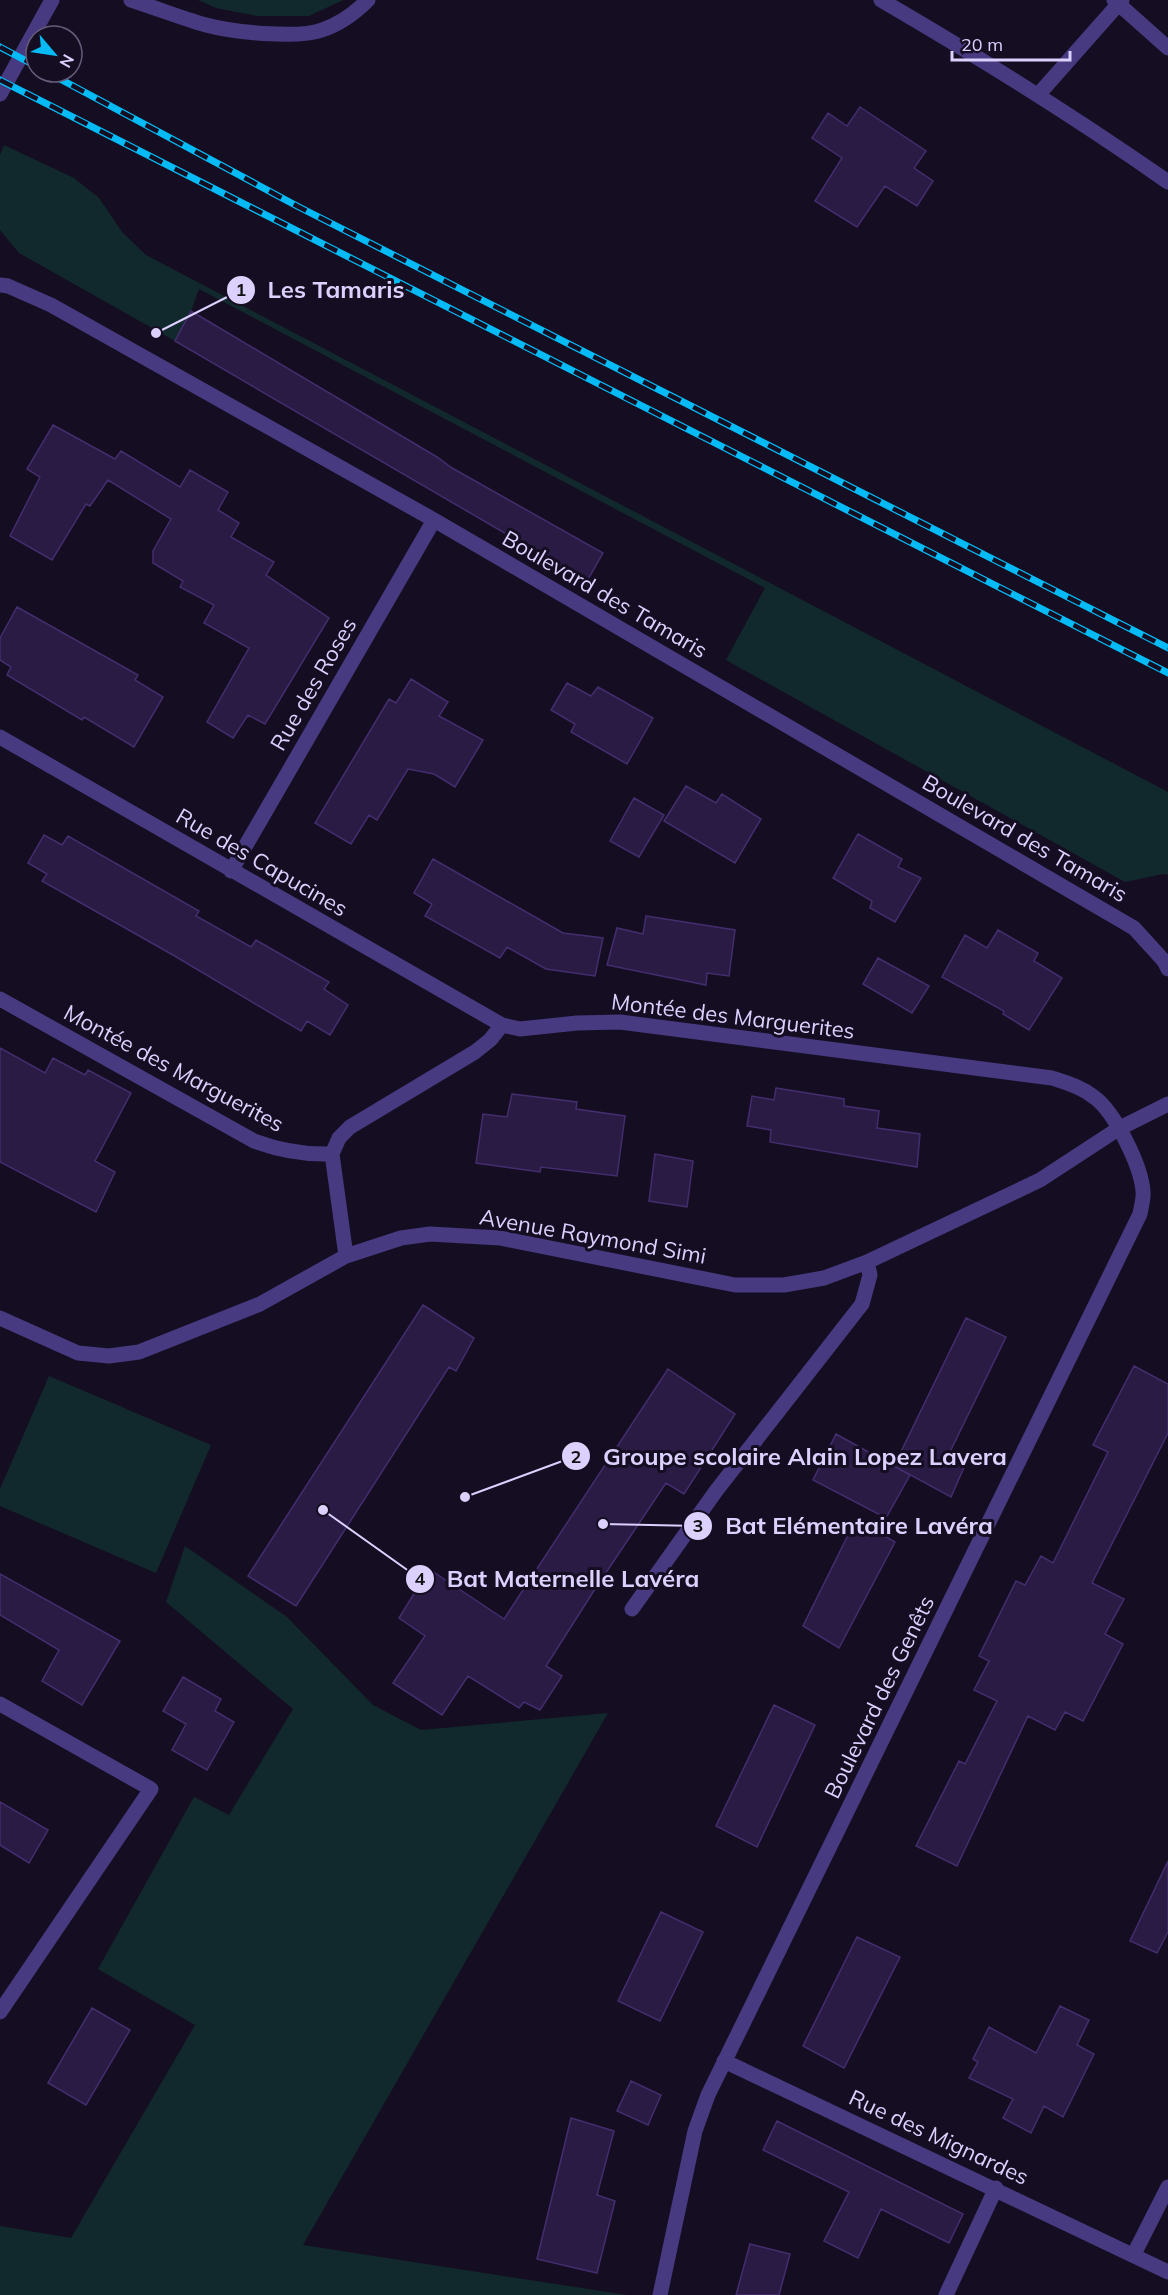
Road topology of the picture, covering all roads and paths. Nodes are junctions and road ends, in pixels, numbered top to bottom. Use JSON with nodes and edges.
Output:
{"nodes":[{"id":1,"x":52,"y":0,"type":"edge"},
{"id":2,"x":131,"y":0,"type":"edge"},
{"id":3,"x":368,"y":0,"type":"edge"},
{"id":4,"x":881,"y":0,"type":"edge"},
{"id":5,"x":1118,"y":1,"type":"edge"},
{"id":6,"x":156,"y":4,"type":"edge"},
{"id":7,"x":1168,"y":48,"type":"edge"},
{"id":8,"x":0,"y":94,"type":"edge"},
{"id":9,"x":1038,"y":95,"type":"junction"},
{"id":10,"x":1168,"y":182,"type":"edge"},
{"id":11,"x":0,"y":285,"type":"edge"},
{"id":12,"x":434,"y":520,"type":"junction"},
{"id":13,"x":0,"y":737,"type":"edge"},
{"id":14,"x":231,"y":871,"type":"junction"},
{"id":15,"x":1168,"y":969,"type":"edge"},
{"id":16,"x":0,"y":999,"type":"edge"},
{"id":17,"x":502,"y":1025,"type":"junction"},
{"id":18,"x":1168,"y":1104,"type":"edge"},
{"id":19,"x":1118,"y":1130,"type":"junction"},
{"id":20,"x":332,"y":1154,"type":"junction"},
{"id":21,"x":346,"y":1256,"type":"junction"},
{"id":22,"x":867,"y":1262,"type":"junction"},
{"id":23,"x":0,"y":1318,"type":"edge"},
{"id":24,"x":632,"y":1609,"type":"dead end"},
{"id":25,"x":0,"y":1704,"type":"edge"},
{"id":26,"x":0,"y":2012,"type":"edge"},
{"id":27,"x":724,"y":2061,"type":"junction"},
{"id":28,"x":1168,"y":2187,"type":"edge"},
{"id":29,"x":996,"y":2188,"type":"junction"},
{"id":30,"x":1134,"y":2254,"type":"junction"},
{"id":31,"x":1168,"y":2272,"type":"edge"},
{"id":32,"x":660,"y":2295,"type":"edge"},
{"id":33,"x":946,"y":2295,"type":"edge"}],
"edges":[{"from":1,"to":8,"type":"street"},
{"from":2,"to":6,"type":"street"},
{"from":3,"to":6,"type":"street"},
{"from":4,"to":9,"type":"street"},
{"from":5,"to":7,"type":"street"},
{"from":5,"to":9,"type":"street"},
{"from":9,"to":10,"type":"street"},
{"from":11,"to":12,"type":"street","name":"Boulevard des Tamaris"},
{"from":12,"to":14,"type":"street","name":"Rue des Roses"},
{"from":12,"to":15,"type":"street","name":"Boulevard des Tamaris"},
{"from":13,"to":14,"type":"street","name":"Rue des Capucines"},
{"from":14,"to":17,"type":"street","name":"Rue des Capucines"},
{"from":16,"to":20,"type":"street","name":"Montée des Marguerites"},
{"from":17,"to":19,"type":"street","name":"Montée des Marguerites"},
{"from":17,"to":20,"type":"street"},
{"from":18,"to":19,"type":"street","name":"Avenue Raymond Simi"},
{"from":19,"to":22,"type":"street","name":"Avenue Raymond Simi"},
{"from":19,"to":27,"type":"street","name":"Boulevard des Genêts"},
{"from":20,"to":21,"type":"street"},
{"from":21,"to":22,"type":"street","name":"Avenue Raymond Simi"},
{"from":21,"to":23,"type":"street","name":"Avenue Raymond Simi"},
{"from":22,"to":24,"type":"street"},
{"from":25,"to":26,"type":"street"},
{"from":27,"to":29,"type":"street","name":"Rue des Mignardes"},
{"from":27,"to":32,"type":"street","name":"Boulevard des Genêts"},
{"from":28,"to":30,"type":"street"},
{"from":29,"to":30,"type":"street","name":"Rue des Mignardes"},
{"from":29,"to":33,"type":"street"},
{"from":30,"to":31,"type":"street","name":"Rue des Mignardes"}]}
